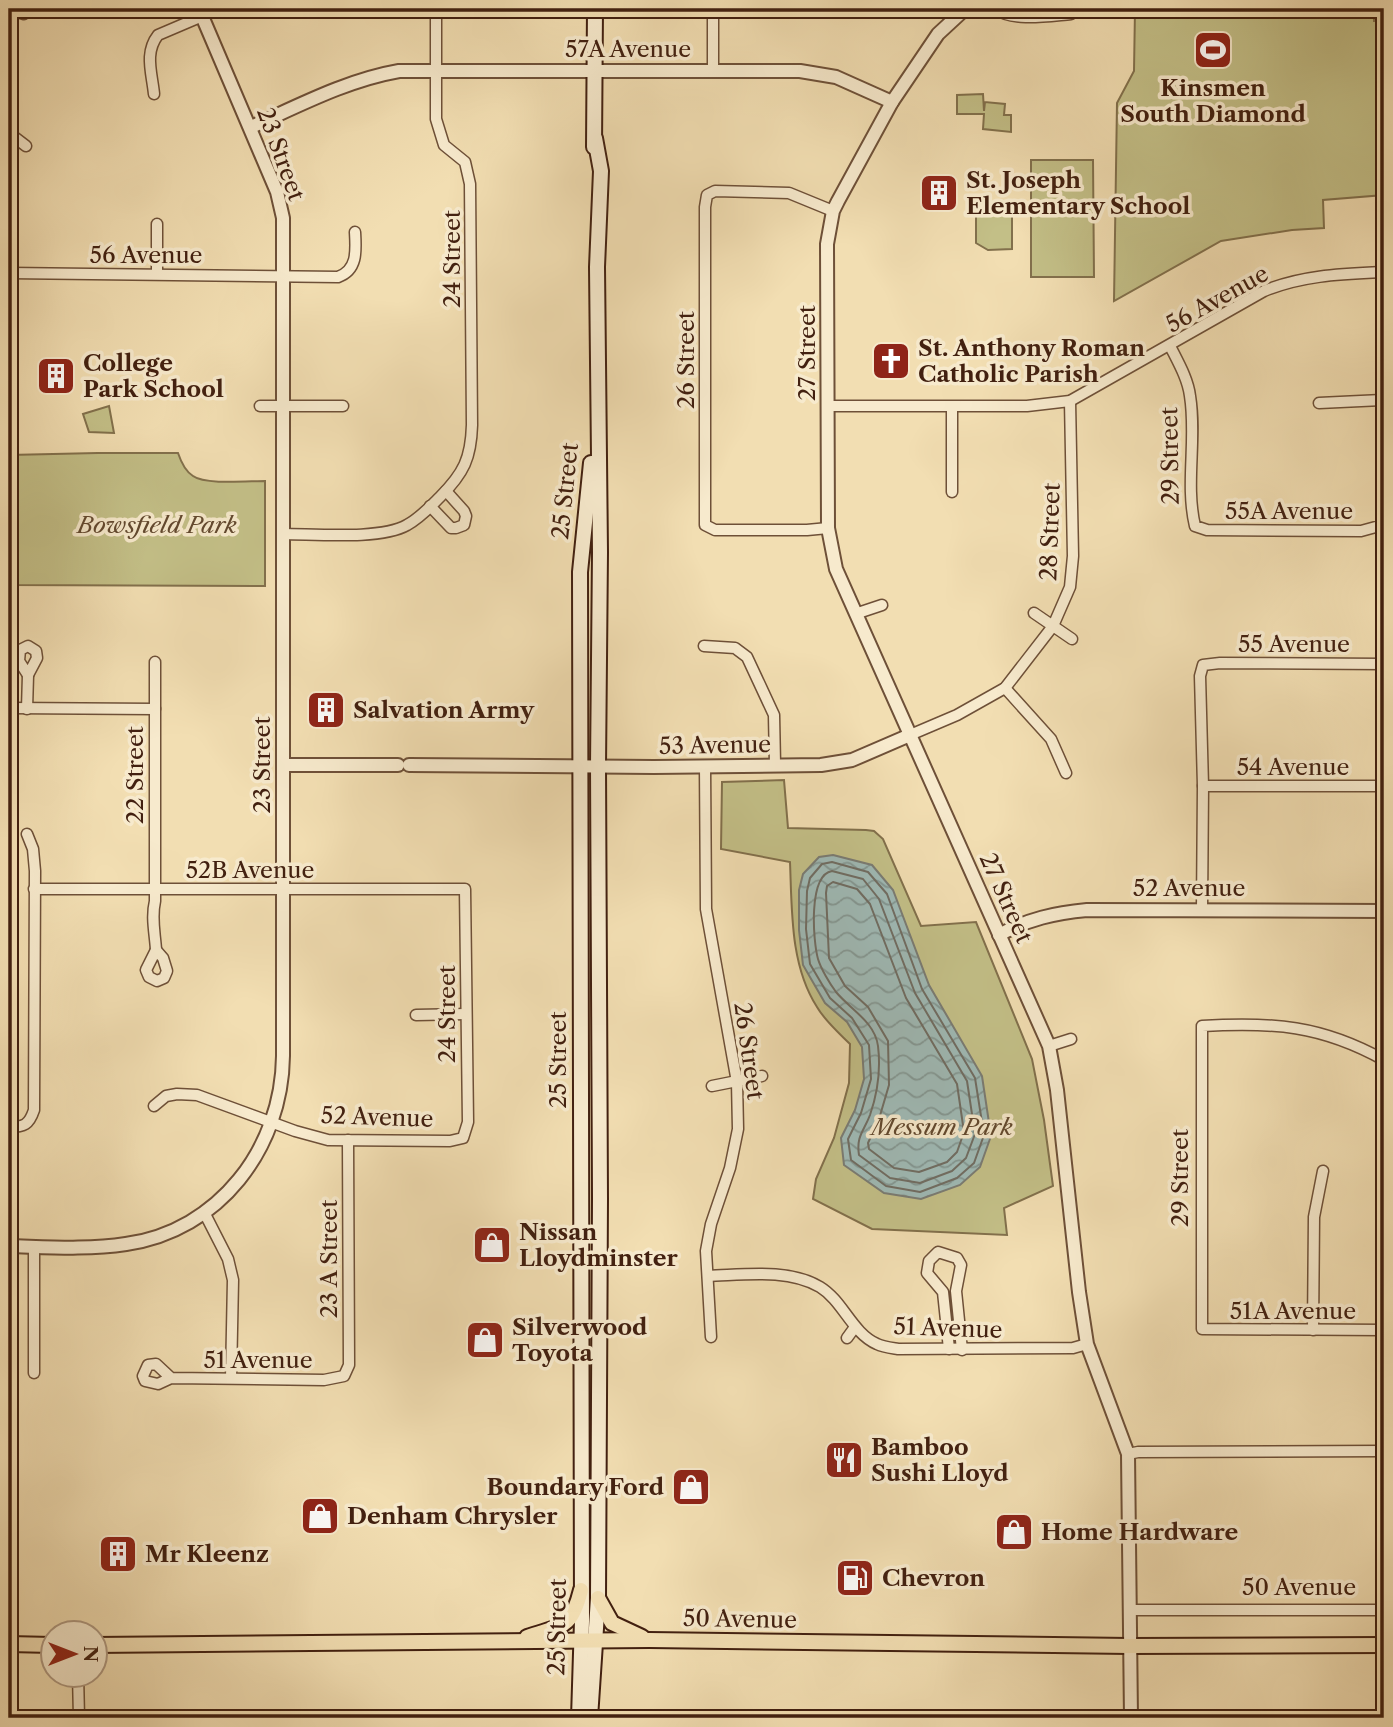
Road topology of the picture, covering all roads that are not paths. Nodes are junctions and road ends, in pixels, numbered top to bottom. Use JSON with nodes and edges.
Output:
{"nodes":[{"id":1,"x":9,"y":9,"type":"edge"},
{"id":2,"x":219,"y":9,"type":"edge"},
{"id":3,"x":436,"y":9,"type":"edge"},
{"id":4,"x":595,"y":9,"type":"edge"},
{"id":5,"x":713,"y":9,"type":"edge"},
{"id":6,"x":965,"y":9,"type":"edge"},
{"id":7,"x":995,"y":9,"type":"edge"},
{"id":8,"x":1075,"y":9,"type":"edge"},
{"id":9,"x":201,"y":12,"type":"edge"},
{"id":10,"x":24,"y":14,"type":"dead end"},
{"id":11,"x":436,"y":70,"type":"junction"},
{"id":12,"x":595,"y":70,"type":"junction"},
{"id":13,"x":713,"y":70,"type":"junction"},
{"id":14,"x":153,"y":94,"type":"dead end"},
{"id":15,"x":892,"y":102,"type":"junction"},
{"id":16,"x":251,"y":127,"type":"junction"},
{"id":17,"x":9,"y":133,"type":"edge"},
{"id":18,"x":26,"y":146,"type":"dead end"},
{"id":19,"x":834,"y":211,"type":"junction"},
{"id":20,"x":157,"y":224,"type":"dead end"},
{"id":21,"x":355,"y":232,"type":"dead end"},
{"id":22,"x":1383,"y":272,"type":"edge"},
{"id":23,"x":9,"y":273,"type":"edge"},
{"id":24,"x":157,"y":273,"type":"junction"},
{"id":25,"x":284,"y":276,"type":"junction"},
{"id":26,"x":1170,"y":346,"type":"junction"},
{"id":27,"x":1382,"y":400,"type":"junction"},
{"id":28,"x":1070,"y":401,"type":"junction"},
{"id":29,"x":597,"y":403,"type":"junction"},
{"id":30,"x":1319,"y":403,"type":"dead end"},
{"id":31,"x":260,"y":406,"type":"dead end"},
{"id":32,"x":283,"y":406,"type":"junction"},
{"id":33,"x":343,"y":406,"type":"dead end"},
{"id":34,"x":828,"y":406,"type":"junction"},
{"id":35,"x":952,"y":407,"type":"junction"},
{"id":36,"x":446,"y":491,"type":"junction"},
{"id":37,"x":952,"y":492,"type":"dead end"},
{"id":38,"x":430,"y":506,"type":"junction"},
{"id":39,"x":1383,"y":525,"type":"edge"},
{"id":40,"x":1195,"y":526,"type":"joint"},
{"id":41,"x":828,"y":528,"type":"junction"},
{"id":42,"x":283,"y":534,"type":"junction"},
{"id":43,"x":882,"y":605,"type":"dead end"},
{"id":44,"x":858,"y":613,"type":"junction"},
{"id":45,"x":1034,"y":613,"type":"dead end"},
{"id":46,"x":1053,"y":625,"type":"junction"},
{"id":47,"x":1072,"y":639,"type":"dead end"},
{"id":48,"x":704,"y":646,"type":"dead end"},
{"id":49,"x":155,"y":662,"type":"dead end"},
{"id":50,"x":1384,"y":664,"type":"edge"},
{"id":51,"x":28,"y":675,"type":"dead end"},
{"id":52,"x":1005,"y":688,"type":"junction"},
{"id":53,"x":9,"y":708,"type":"edge"},
{"id":54,"x":27,"y":709,"type":"junction"},
{"id":55,"x":155,"y":709,"type":"junction"},
{"id":56,"x":910,"y":735,"type":"junction"},
{"id":57,"x":775,"y":764,"type":"junction"},
{"id":58,"x":283,"y":765,"type":"junction"},
{"id":59,"x":598,"y":766,"type":"junction"},
{"id":60,"x":705,"y":766,"type":"junction"},
{"id":61,"x":581,"y":767,"type":"junction"},
{"id":62,"x":1066,"y":773,"type":"dead end"},
{"id":63,"x":1203,"y":786,"type":"junction"},
{"id":64,"x":1384,"y":786,"type":"edge"},
{"id":65,"x":27,"y":834,"type":"dead end"},
{"id":66,"x":34,"y":889,"type":"junction"},
{"id":67,"x":155,"y":889,"type":"junction"},
{"id":68,"x":283,"y":889,"type":"junction"},
{"id":69,"x":466,"y":889,"type":"joint"},
{"id":70,"x":1202,"y":909,"type":"junction"},
{"id":71,"x":1384,"y":911,"type":"edge"},
{"id":72,"x":999,"y":935,"type":"junction"},
{"id":73,"x":156,"y":946,"type":"dead end"},
{"id":74,"x":466,"y":1014,"type":"junction"},
{"id":75,"x":416,"y":1015,"type":"dead end"},
{"id":76,"x":1071,"y":1039,"type":"dead end"},
{"id":77,"x":1049,"y":1046,"type":"junction"},
{"id":78,"x":1384,"y":1060,"type":"edge"},
{"id":79,"x":762,"y":1076,"type":"dead end"},
{"id":80,"x":737,"y":1082,"type":"junction"},
{"id":81,"x":712,"y":1086,"type":"dead end"},
{"id":82,"x":154,"y":1106,"type":"dead end"},
{"id":83,"x":272,"y":1123,"type":"junction"},
{"id":84,"x":9,"y":1127,"type":"edge"},
{"id":85,"x":463,"y":1138,"type":"joint"},
{"id":86,"x":348,"y":1140,"type":"junction"},
{"id":87,"x":1323,"y":1171,"type":"dead end"},
{"id":88,"x":205,"y":1214,"type":"junction"},
{"id":89,"x":9,"y":1246,"type":"edge"},
{"id":90,"x":34,"y":1247,"type":"junction"},
{"id":91,"x":708,"y":1276,"type":"junction"},
{"id":92,"x":956,"y":1291,"type":"junction"},
{"id":93,"x":943,"y":1292,"type":"junction"},
{"id":94,"x":961,"y":1319,"type":"junction"},
{"id":95,"x":947,"y":1321,"type":"junction"},
{"id":96,"x":855,"y":1327,"type":"junction"},
{"id":97,"x":1202,"y":1329,"type":"joint"},
{"id":98,"x":1313,"y":1330,"type":"junction"},
{"id":99,"x":1384,"y":1330,"type":"edge"},
{"id":100,"x":711,"y":1338,"type":"dead end"},
{"id":101,"x":847,"y":1338,"type":"dead end"},
{"id":102,"x":1087,"y":1344,"type":"junction"},
{"id":103,"x":949,"y":1349,"type":"junction"},
{"id":104,"x":962,"y":1350,"type":"junction"},
{"id":105,"x":34,"y":1373,"type":"dead end"},
{"id":106,"x":344,"y":1376,"type":"joint"},
{"id":107,"x":171,"y":1378,"type":"dead end"},
{"id":108,"x":231,"y":1378,"type":"junction"},
{"id":109,"x":1384,"y":1451,"type":"edge"},
{"id":110,"x":1128,"y":1454,"type":"junction"},
{"id":111,"x":581,"y":1590,"type":"junction"},
{"id":112,"x":598,"y":1598,"type":"junction"},
{"id":113,"x":1129,"y":1610,"type":"junction"},
{"id":114,"x":1384,"y":1610,"type":"edge"},
{"id":115,"x":649,"y":1640,"type":"junction"},
{"id":116,"x":581,"y":1641,"type":"junction"},
{"id":117,"x":596,"y":1641,"type":"junction"},
{"id":118,"x":513,"y":1642,"type":"junction"},
{"id":119,"x":9,"y":1644,"type":"edge"},
{"id":120,"x":38,"y":1644,"type":"edge"},
{"id":121,"x":108,"y":1645,"type":"edge"},
{"id":122,"x":1384,"y":1645,"type":"edge"},
{"id":123,"x":1129,"y":1646,"type":"junction"},
{"id":124,"x":78,"y":1688,"type":"edge"},
{"id":125,"x":79,"y":1718,"type":"edge"},
{"id":126,"x":579,"y":1718,"type":"edge"},
{"id":127,"x":590,"y":1718,"type":"edge"},
{"id":128,"x":1131,"y":1718,"type":"edge"}],
"edges":[{"from":1,"to":10,"type":"street"},
{"from":2,"to":9,"type":"street"},
{"from":3,"to":11,"type":"street","name":"24 Street"},
{"from":4,"to":12,"type":"main road","name":"25 Street"},
{"from":5,"to":13,"type":"street"},
{"from":6,"to":15,"type":"street"},
{"from":7,"to":8,"type":"street"},
{"from":9,"to":14,"type":"street"},
{"from":9,"to":16,"type":"street","name":"23 Street"},
{"from":11,"to":12,"type":"street","name":"57A Avenue"},
{"from":11,"to":16,"type":"street","name":"57A Avenue"},
{"from":11,"to":36,"type":"street","name":"24 Street"},
{"from":12,"to":13,"type":"street","name":"57A Avenue"},
{"from":12,"to":29,"type":"main road","name":"25 Street"},
{"from":13,"to":15,"type":"street","name":"57A Avenue"},
{"from":15,"to":19,"type":"street","name":"27 Street"},
{"from":16,"to":25,"type":"street","name":"23 Street"},
{"from":17,"to":18,"type":"street"},
{"from":19,"to":34,"type":"street","name":"27 Street"},
{"from":19,"to":41,"type":"street","name":"26 Street"},
{"from":20,"to":24,"type":"street"},
{"from":21,"to":25,"type":"street","name":"56 Avenue"},
{"from":22,"to":26,"type":"street","name":"56 Avenue"},
{"from":22,"to":27,"type":"street"},
{"from":23,"to":24,"type":"street","name":"56 Avenue"},
{"from":24,"to":25,"type":"street","name":"56 Avenue"},
{"from":25,"to":32,"type":"street","name":"23 Street"},
{"from":26,"to":28,"type":"street","name":"56 Avenue"},
{"from":26,"to":40,"type":"street","name":"29 Street"},
{"from":27,"to":30,"type":"street"},
{"from":27,"to":39,"type":"street"},
{"from":28,"to":35,"type":"street","name":"56 Avenue"},
{"from":28,"to":46,"type":"street","name":"28 Street"},
{"from":29,"to":59,"type":"main road","name":"25 Street"},
{"from":29,"to":61,"type":"main road","name":"25 Street"},
{"from":31,"to":32,"type":"street"},
{"from":32,"to":33,"type":"street"},
{"from":32,"to":42,"type":"street","name":"23 Street"},
{"from":34,"to":35,"type":"street","name":"56 Avenue"},
{"from":34,"to":41,"type":"street","name":"27 Street"},
{"from":35,"to":37,"type":"street"},
{"from":36,"to":38,"type":"street"},
{"from":36,"to":38,"type":"street"},
{"from":38,"to":42,"type":"street"},
{"from":39,"to":40,"type":"street","name":"55A Avenue"},
{"from":41,"to":44,"type":"street","name":"27 Street"},
{"from":42,"to":58,"type":"street","name":"23 Street"},
{"from":43,"to":44,"type":"street"},
{"from":44,"to":56,"type":"street","name":"27 Street"},
{"from":45,"to":46,"type":"street"},
{"from":46,"to":47,"type":"street"},
{"from":46,"to":52,"type":"street","name":"28 Street"},
{"from":48,"to":57,"type":"street"},
{"from":49,"to":55,"type":"street","name":"22 Street"},
{"from":50,"to":63,"type":"street","name":"55 Avenue"},
{"from":51,"to":54,"type":"street"},
{"from":52,"to":56,"type":"street","name":"53 Avenue"},
{"from":52,"to":62,"type":"street"},
{"from":53,"to":54,"type":"street"},
{"from":54,"to":55,"type":"street"},
{"from":55,"to":67,"type":"street","name":"22 Street"},
{"from":56,"to":57,"type":"street","name":"53 Avenue"},
{"from":56,"to":72,"type":"street","name":"27 Street"},
{"from":57,"to":60,"type":"street","name":"53 Avenue"},
{"from":58,"to":61,"type":"street","name":"53 Avenue"},
{"from":58,"to":68,"type":"street","name":"23 Street"},
{"from":59,"to":60,"type":"street","name":"53 Avenue"},
{"from":59,"to":61,"type":"street","name":"53 Avenue"},
{"from":59,"to":112,"type":"main road","name":"25 Street"},
{"from":60,"to":80,"type":"street","name":"26 Street"},
{"from":61,"to":111,"type":"main road","name":"25 Street"},
{"from":63,"to":64,"type":"street","name":"54 Avenue"},
{"from":63,"to":70,"type":"street"},
{"from":65,"to":66,"type":"street"},
{"from":66,"to":67,"type":"street","name":"52B Avenue"},
{"from":66,"to":84,"type":"street"},
{"from":67,"to":68,"type":"street","name":"52B Avenue"},
{"from":67,"to":73,"type":"street","name":"22 Street"},
{"from":68,"to":69,"type":"street","name":"52B Avenue"},
{"from":68,"to":83,"type":"street","name":"23 Street"},
{"from":69,"to":74,"type":"street","name":"24 Street"},
{"from":70,"to":71,"type":"street","name":"52 Avenue"},
{"from":70,"to":72,"type":"street","name":"52 Avenue"},
{"from":72,"to":77,"type":"street","name":"27 Street"},
{"from":74,"to":75,"type":"street"},
{"from":74,"to":85,"type":"street","name":"24 Street"},
{"from":76,"to":77,"type":"street"},
{"from":77,"to":102,"type":"street","name":"27 Street"},
{"from":78,"to":97,"type":"street","name":"29 Street"},
{"from":79,"to":80,"type":"street"},
{"from":80,"to":81,"type":"street"},
{"from":80,"to":91,"type":"street","name":"26 Street"},
{"from":82,"to":83,"type":"street","name":"52 Avenue"},
{"from":83,"to":86,"type":"street","name":"52 Avenue"},
{"from":83,"to":88,"type":"street"},
{"from":85,"to":86,"type":"street","name":"52 Avenue"},
{"from":86,"to":106,"type":"street","name":"23 A Street"},
{"from":87,"to":98,"type":"street"},
{"from":88,"to":90,"type":"street"},
{"from":88,"to":108,"type":"street"},
{"from":89,"to":90,"type":"street"},
{"from":90,"to":105,"type":"street"},
{"from":91,"to":96,"type":"street","name":"51 Avenue"},
{"from":91,"to":100,"type":"street","name":"26 Street"},
{"from":92,"to":93,"type":"street"},
{"from":92,"to":93,"type":"street"},
{"from":92,"to":94,"type":"street"},
{"from":93,"to":95,"type":"street"},
{"from":94,"to":95,"type":"street"},
{"from":94,"to":104,"type":"street"},
{"from":95,"to":103,"type":"street"},
{"from":96,"to":101,"type":"street"},
{"from":96,"to":103,"type":"street","name":"51 Avenue"},
{"from":97,"to":98,"type":"street","name":"51A Avenue"},
{"from":98,"to":99,"type":"street","name":"51A Avenue"},
{"from":102,"to":104,"type":"street","name":"51 Avenue"},
{"from":102,"to":110,"type":"street","name":"27 Street"},
{"from":103,"to":104,"type":"street","name":"51 Avenue"},
{"from":106,"to":108,"type":"street","name":"51 Avenue"},
{"from":107,"to":108,"type":"street","name":"51 Avenue"},
{"from":109,"to":110,"type":"street"},
{"from":110,"to":113,"type":"street"},
{"from":111,"to":116,"type":"main road","name":"25 Street"},
{"from":111,"to":118,"type":"main road"},
{"from":112,"to":115,"type":"main road"},
{"from":112,"to":117,"type":"main road","name":"25 Street"},
{"from":113,"to":114,"type":"street","name":"50 Avenue"},
{"from":113,"to":123,"type":"street"},
{"from":115,"to":117,"type":"main road","name":"50 Avenue"},
{"from":115,"to":123,"type":"main road","name":"50 Avenue"},
{"from":116,"to":117,"type":"main road","name":"50 Avenue"},
{"from":116,"to":118,"type":"main road","name":"50 Avenue"},
{"from":116,"to":126,"type":"main road","name":"25 Street"},
{"from":117,"to":127,"type":"main road","name":"25 Street"},
{"from":118,"to":121,"type":"main road","name":"50 Avenue"},
{"from":119,"to":120,"type":"main road"},
{"from":122,"to":123,"type":"main road","name":"50 Avenue"},
{"from":123,"to":128,"type":"street"},
{"from":124,"to":125,"type":"street"}]}
